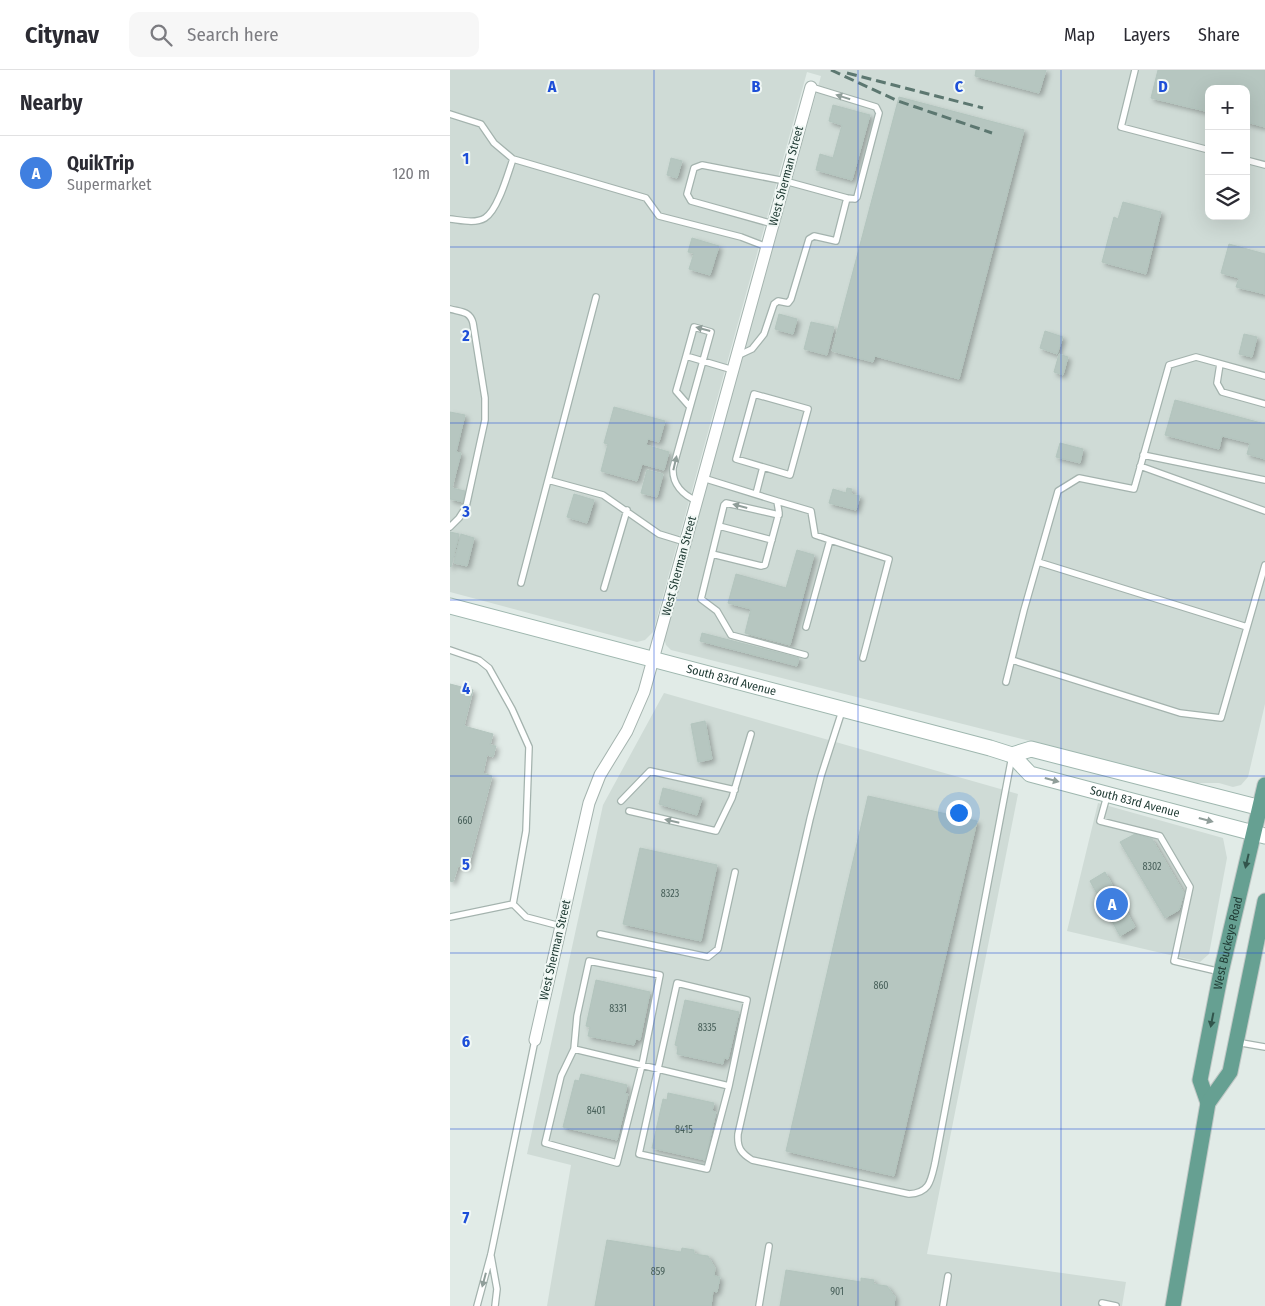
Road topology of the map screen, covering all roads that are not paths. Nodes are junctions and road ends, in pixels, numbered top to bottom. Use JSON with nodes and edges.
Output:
{"nodes":[{"id":1,"x":1135,"y":70,"type":"edge"},
{"id":2,"x":811,"y":87,"type":"joint"},
{"id":3,"x":450,"y":114,"type":"edge"},
{"id":4,"x":1205,"y":149,"type":"edge"},
{"id":5,"x":513,"y":159,"type":"junction"},
{"id":6,"x":1250,"y":161,"type":"edge"},
{"id":7,"x":1265,"y":165,"type":"edge"},
{"id":8,"x":785,"y":182,"type":"junction"},
{"id":9,"x":846,"y":198,"type":"junction"},
{"id":10,"x":450,"y":219,"type":"edge"},
{"id":11,"x":773,"y":224,"type":"junction"},
{"id":12,"x":767,"y":247,"type":"junction"},
{"id":13,"x":596,"y":297,"type":"dead end"},
{"id":14,"x":450,"y":309,"type":"edge"},
{"id":15,"x":686,"y":356,"type":"junction"},
{"id":16,"x":737,"y":356,"type":"junction"},
{"id":17,"x":703,"y":361,"type":"junction"},
{"id":18,"x":1220,"y":364,"type":"junction"},
{"id":19,"x":733,"y":370,"type":"junction"},
{"id":20,"x":1265,"y":376,"type":"edge"},
{"id":21,"x":1265,"y":404,"type":"edge"},
{"id":22,"x":690,"y":406,"type":"junction"},
{"id":23,"x":1143,"y":456,"type":"junction"},
{"id":24,"x":764,"y":466,"type":"junction"},
{"id":25,"x":1140,"y":466,"type":"junction"},
{"id":26,"x":703,"y":478,"type":"junction"},
{"id":27,"x":548,"y":480,"type":"junction"},
{"id":28,"x":1265,"y":480,"type":"edge"},
{"id":29,"x":756,"y":494,"type":"junction"},
{"id":30,"x":696,"y":501,"type":"junction"},
{"id":31,"x":777,"y":501,"type":"junction"},
{"id":32,"x":626,"y":510,"type":"junction"},
{"id":33,"x":1265,"y":511,"type":"edge"},
{"id":34,"x":778,"y":516,"type":"junction"},
{"id":35,"x":719,"y":526,"type":"junction"},
{"id":36,"x":450,"y":527,"type":"edge"},
{"id":37,"x":772,"y":540,"type":"junction"},
{"id":38,"x":830,"y":540,"type":"junction"},
{"id":39,"x":685,"y":542,"type":"junction"},
{"id":40,"x":712,"y":554,"type":"junction"},
{"id":41,"x":1038,"y":562,"type":"junction"},
{"id":42,"x":1265,"y":565,"type":"edge"},
{"id":43,"x":521,"y":583,"type":"dead end"},
{"id":44,"x":604,"y":588,"type":"dead end"},
{"id":45,"x":450,"y":606,"type":"edge"},
{"id":46,"x":1247,"y":627,"type":"junction"},
{"id":47,"x":806,"y":628,"type":"dead end"},
{"id":48,"x":450,"y":650,"type":"edge"},
{"id":49,"x":805,"y":655,"type":"dead end"},
{"id":50,"x":863,"y":658,"type":"dead end"},
{"id":51,"x":653,"y":660,"type":"junction"},
{"id":52,"x":1012,"y":660,"type":"junction"},
{"id":53,"x":1006,"y":682,"type":"dead end"},
{"id":54,"x":842,"y":709,"type":"junction"},
{"id":55,"x":751,"y":734,"type":"dead end"},
{"id":56,"x":1012,"y":755,"type":"junction"},
{"id":57,"x":1265,"y":785,"type":"edge"},
{"id":58,"x":735,"y":790,"type":"junction"},
{"id":59,"x":1108,"y":794,"type":"junction"},
{"id":60,"x":621,"y":801,"type":"dead end"},
{"id":61,"x":1262,"y":808,"type":"edge"},
{"id":62,"x":629,"y":811,"type":"dead end"},
{"id":63,"x":1259,"y":834,"type":"edge"},
{"id":64,"x":736,"y":872,"type":"dead end"},
{"id":65,"x":1265,"y":901,"type":"edge"},
{"id":66,"x":513,"y":904,"type":"junction"},
{"id":67,"x":450,"y":917,"type":"edge"},
{"id":68,"x":560,"y":926,"type":"junction"},
{"id":69,"x":600,"y":934,"type":"dead end"},
{"id":70,"x":1220,"y":972,"type":"junction"},
{"id":71,"x":535,"y":1040,"type":"joint"},
{"id":72,"x":1236,"y":1042,"type":"junction"},
{"id":73,"x":1265,"y":1047,"type":"edge"},
{"id":74,"x":574,"y":1049,"type":"junction"},
{"id":75,"x":642,"y":1065,"type":"junction"},
{"id":76,"x":658,"y":1069,"type":"junction"},
{"id":77,"x":729,"y":1086,"type":"junction"},
{"id":78,"x":1208,"y":1103,"type":"junction"},
{"id":79,"x":769,"y":1246,"type":"dead end"},
{"id":80,"x":491,"y":1254,"type":"junction"},
{"id":81,"x":948,"y":1276,"type":"dead end"},
{"id":82,"x":1102,"y":1303,"type":"dead end"},
{"id":83,"x":477,"y":1306,"type":"edge"},
{"id":84,"x":495,"y":1306,"type":"edge"},
{"id":85,"x":759,"y":1306,"type":"edge"},
{"id":86,"x":943,"y":1306,"type":"edge"},
{"id":87,"x":1116,"y":1306,"type":"edge"},
{"id":88,"x":1173,"y":1306,"type":"edge"}],
"edges":[{"from":1,"to":4,"type":"lane"},
{"from":2,"to":8,"type":"street","name":"West Sherman Street"},
{"from":9,"to":2,"type":"lane","one_way":true},
{"from":3,"to":5,"type":"lane"},
{"from":5,"to":10,"type":"lane"},
{"from":5,"to":12,"type":"lane"},
{"from":6,"to":7,"type":"lane"},
{"from":8,"to":9,"type":"lane"},
{"from":8,"to":11,"type":"street","name":"West Sherman Street"},
{"from":8,"to":11,"type":"lane"},
{"from":9,"to":16,"type":"lane"},
{"from":11,"to":12,"type":"street","name":"West Sherman Street"},
{"from":12,"to":16,"type":"street","name":"West Sherman Street"},
{"from":13,"to":27,"type":"lane"},
{"from":14,"to":36,"type":"lane"},
{"from":15,"to":17,"type":"lane"},
{"from":17,"to":15,"type":"lane","one_way":true},
{"from":15,"to":22,"type":"lane"},
{"from":16,"to":19,"type":"street","name":"West Sherman Street"},
{"from":17,"to":19,"type":"lane"},
{"from":17,"to":22,"type":"lane"},
{"from":18,"to":20,"type":"lane"},
{"from":18,"to":21,"type":"lane"},
{"from":18,"to":23,"type":"lane"},
{"from":19,"to":26,"type":"street","name":"West Sherman Street"},
{"from":30,"to":22,"type":"lane","one_way":true},
{"from":23,"to":25,"type":"lane"},
{"from":23,"to":28,"type":"lane"},
{"from":24,"to":24,"type":"lane"},
{"from":24,"to":29,"type":"lane"},
{"from":25,"to":33,"type":"lane"},
{"from":25,"to":41,"type":"lane"},
{"from":26,"to":29,"type":"lane"},
{"from":26,"to":30,"type":"street","name":"West Sherman Street"},
{"from":27,"to":32,"type":"lane"},
{"from":27,"to":43,"type":"lane"},
{"from":29,"to":31,"type":"lane"},
{"from":30,"to":39,"type":"street","name":"West Sherman Street"},
{"from":31,"to":34,"type":"lane"},
{"from":31,"to":38,"type":"lane"},
{"from":32,"to":39,"type":"lane"},
{"from":32,"to":44,"type":"lane"},
{"from":34,"to":35,"type":"lane","one_way":true},
{"from":34,"to":37,"type":"lane"},
{"from":35,"to":37,"type":"lane"},
{"from":35,"to":40,"type":"lane"},
{"from":37,"to":40,"type":"lane"},
{"from":38,"to":47,"type":"lane"},
{"from":38,"to":50,"type":"lane"},
{"from":39,"to":51,"type":"street","name":"West Sherman Street"},
{"from":40,"to":49,"type":"lane"},
{"from":41,"to":46,"type":"lane"},
{"from":41,"to":52,"type":"lane"},
{"from":42,"to":46,"type":"lane"},
{"from":45,"to":51,"type":"main road","name":"South 83rd Avenue"},
{"from":46,"to":52,"type":"lane"},
{"from":48,"to":66,"type":"lane"},
{"from":51,"to":54,"type":"main road","name":"South 83rd Avenue"},
{"from":51,"to":68,"type":"street","name":"West Sherman Street"},
{"from":52,"to":53,"type":"lane"},
{"from":54,"to":56,"type":"main road","name":"South 83rd Avenue"},
{"from":54,"to":56,"type":"lane"},
{"from":55,"to":58,"type":"lane"},
{"from":56,"to":59,"type":"main road","name":"South 83rd Avenue","one_way":true},
{"from":56,"to":61,"type":"main road","name":"South 83rd Avenue"},
{"from":57,"to":61,"type":"main road","name":"West Buckeye Road"},
{"from":58,"to":60,"type":"lane"},
{"from":58,"to":62,"type":"lane","one_way":true},
{"from":59,"to":63,"type":"main road","name":"South 83rd Avenue","one_way":true},
{"from":59,"to":70,"type":"lane"},
{"from":61,"to":63,"type":"main road","name":"West Buckeye Road"},
{"from":63,"to":70,"type":"main road","name":"West Buckeye Road","one_way":true},
{"from":64,"to":69,"type":"lane"},
{"from":65,"to":72,"type":"main road","name":"West Buckeye Road"},
{"from":66,"to":67,"type":"lane"},
{"from":66,"to":68,"type":"lane"},
{"from":68,"to":71,"type":"street","name":"West Sherman Street"},
{"from":70,"to":78,"type":"main road","name":"West Buckeye Road","one_way":true},
{"from":71,"to":80,"type":"lane"},
{"from":72,"to":73,"type":"lane"},
{"from":72,"to":78,"type":"main road","name":"West Buckeye Road"},
{"from":74,"to":75,"type":"lane"},
{"from":74,"to":75,"type":"lane"},
{"from":74,"to":75,"type":"lane"},
{"from":75,"to":76,"type":"lane"},
{"from":76,"to":77,"type":"lane"},
{"from":76,"to":77,"type":"lane"},
{"from":76,"to":77,"type":"lane"},
{"from":78,"to":88,"type":"main road","name":"West Buckeye Road"},
{"from":79,"to":85,"type":"lane"},
{"from":80,"to":83,"type":"lane","one_way":true},
{"from":80,"to":84,"type":"lane"},
{"from":81,"to":86,"type":"lane"},
{"from":82,"to":87,"type":"lane"}]}
